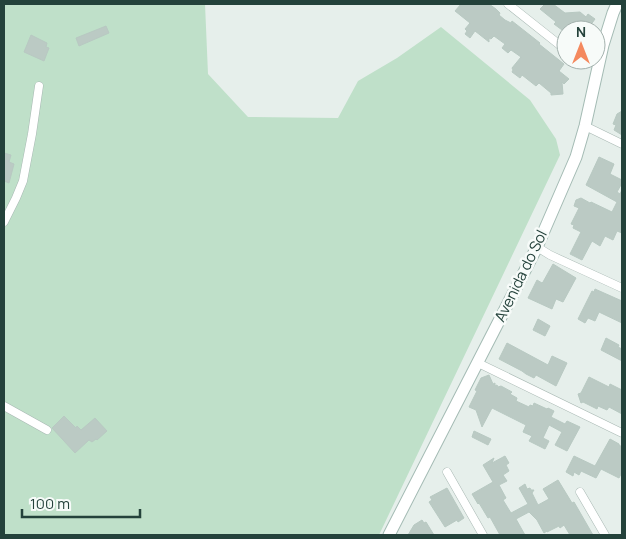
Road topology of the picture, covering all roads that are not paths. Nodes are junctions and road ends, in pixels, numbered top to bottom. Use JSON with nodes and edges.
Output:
{"nodes":[{"id":1,"x":508,"y":4,"type":"edge"},
{"id":2,"x":618,"y":4,"type":"edge"},
{"id":3,"x":556,"y":42,"type":"edge"},
{"id":4,"x":39,"y":86,"type":"dead end"},
{"id":5,"x":585,"y":126,"type":"junction"},
{"id":6,"x":622,"y":144,"type":"edge"},
{"id":7,"x":4,"y":222,"type":"edge"},
{"id":8,"x":537,"y":247,"type":"junction"},
{"id":9,"x":622,"y":288,"type":"edge"},
{"id":10,"x":478,"y":363,"type":"junction"},
{"id":11,"x":4,"y":406,"type":"edge"},
{"id":12,"x":47,"y":430,"type":"dead end"},
{"id":13,"x":622,"y":433,"type":"edge"},
{"id":14,"x":447,"y":472,"type":"dead end"},
{"id":15,"x":580,"y":492,"type":"dead end"},
{"id":16,"x":389,"y":535,"type":"edge"},
{"id":17,"x":483,"y":535,"type":"edge"},
{"id":18,"x":606,"y":535,"type":"edge"}],
"edges":[{"from":1,"to":3,"type":"street"},
{"from":2,"to":5,"type":"street","name":"Avenida do Sol"},
{"from":4,"to":7,"type":"street"},
{"from":5,"to":6,"type":"street"},
{"from":5,"to":8,"type":"street","name":"Avenida do Sol"},
{"from":8,"to":9,"type":"street"},
{"from":8,"to":10,"type":"street","name":"Avenida do Sol"},
{"from":10,"to":13,"type":"street"},
{"from":10,"to":16,"type":"street","name":"Avenida do Sol"},
{"from":11,"to":12,"type":"street"},
{"from":14,"to":17,"type":"street"},
{"from":15,"to":18,"type":"street"}]}
